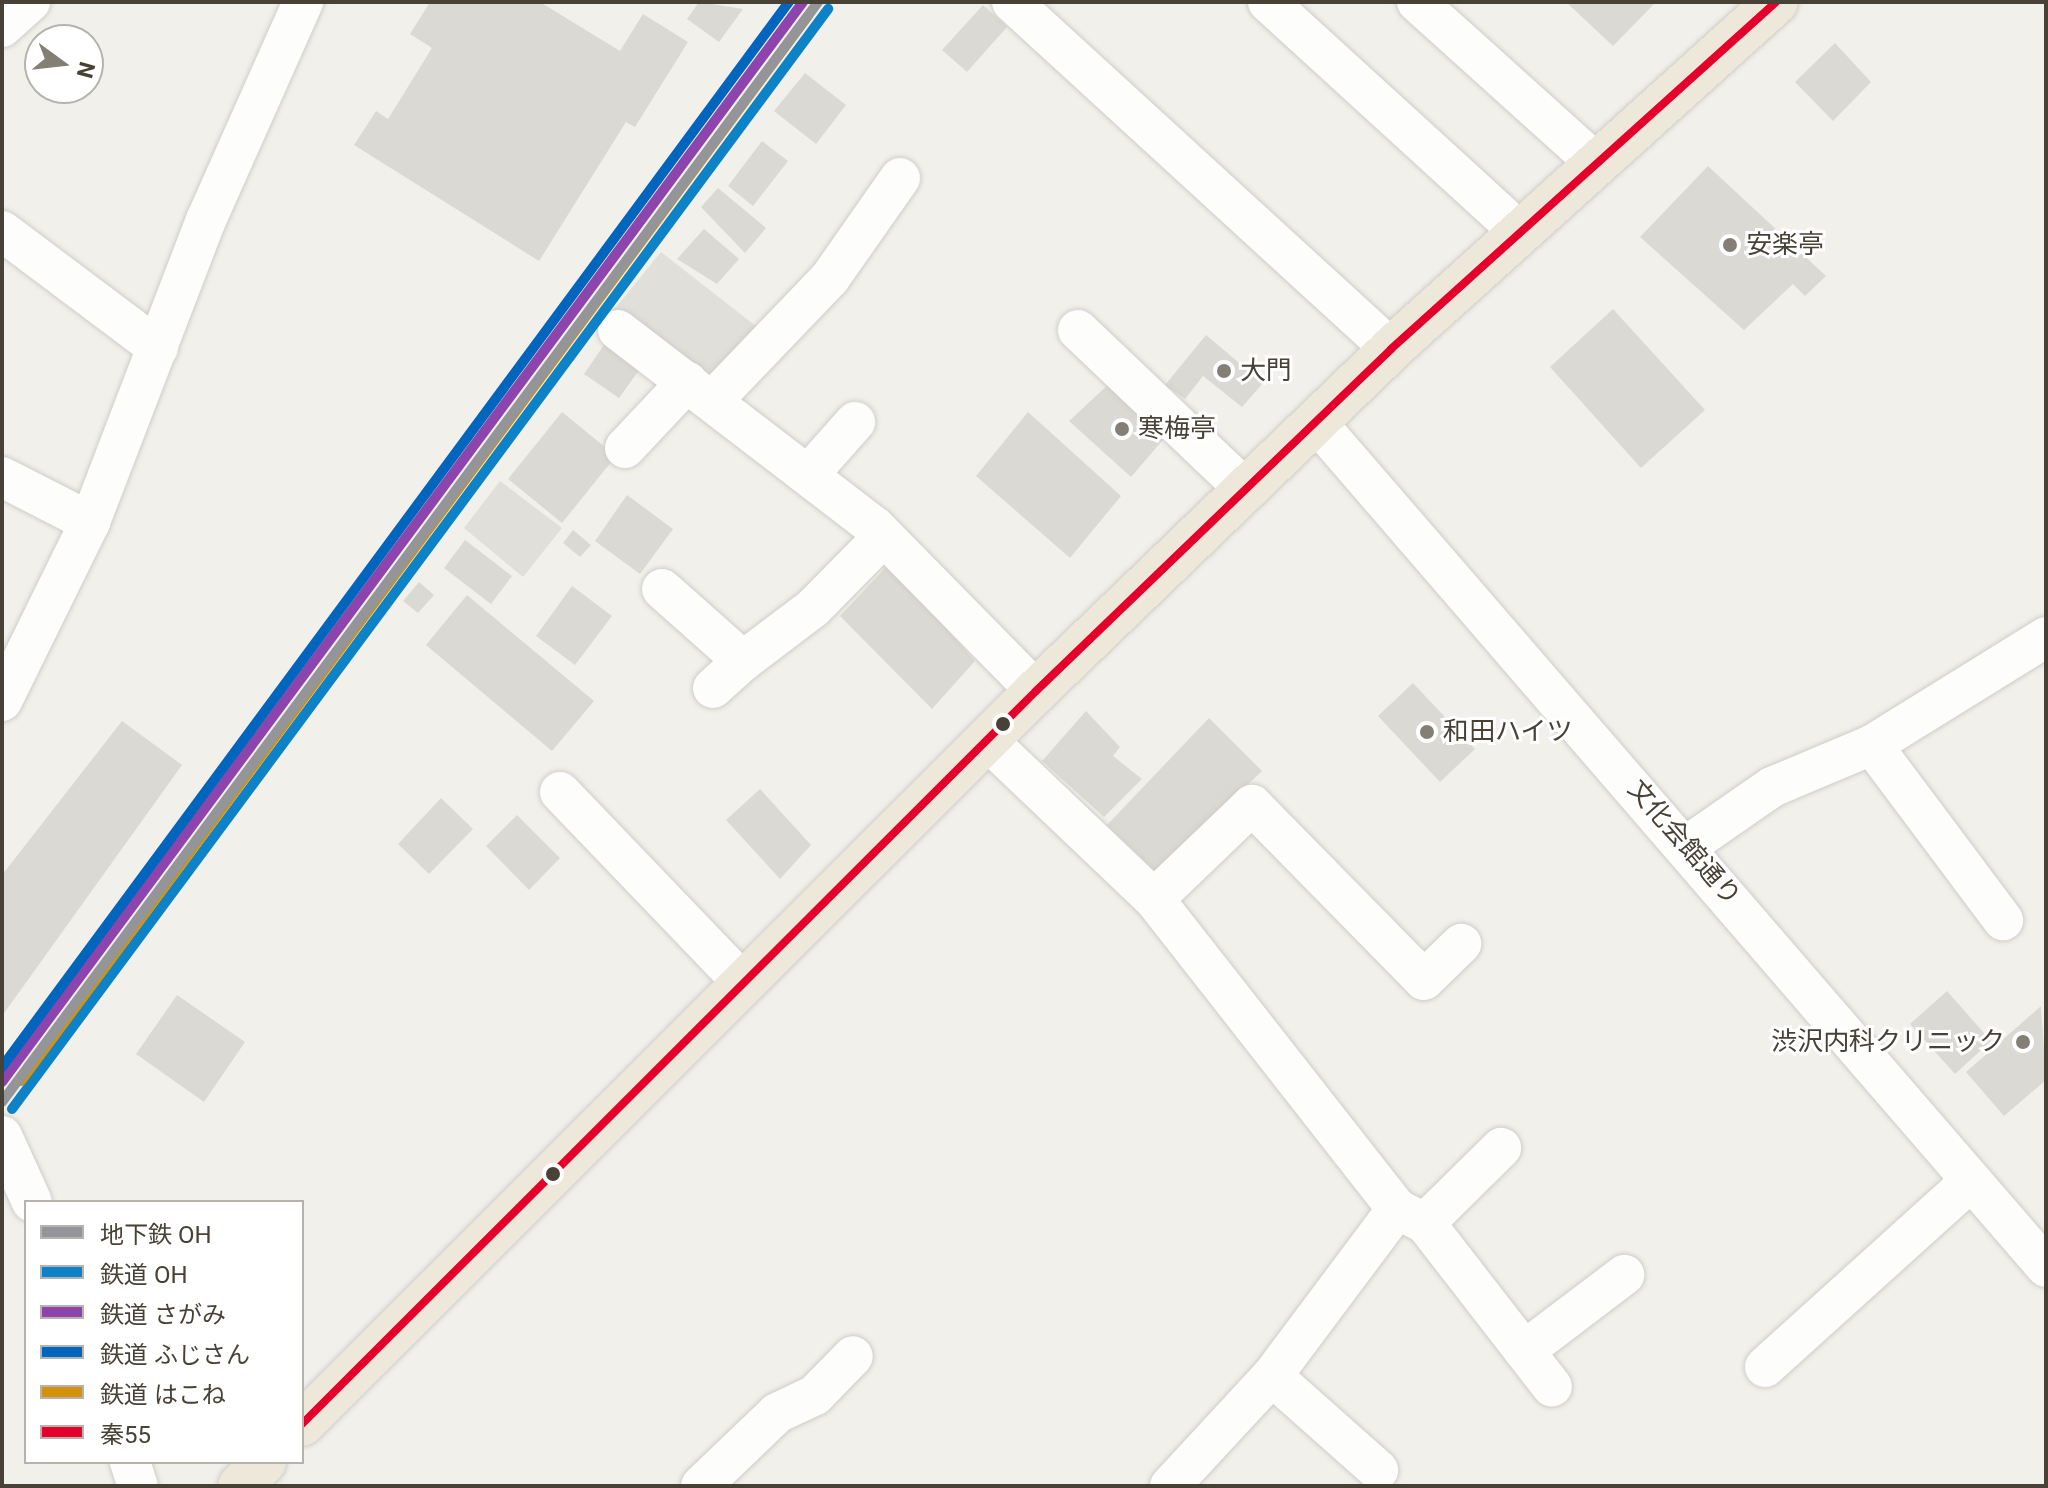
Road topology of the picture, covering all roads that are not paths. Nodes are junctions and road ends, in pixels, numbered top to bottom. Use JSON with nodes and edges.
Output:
{"nodes":[{"id":1,"x":30,"y":2,"type":"edge"},
{"id":2,"x":303,"y":2,"type":"edge"},
{"id":3,"x":1268,"y":2,"type":"edge"},
{"id":4,"x":1417,"y":2,"type":"edge"},
{"id":5,"x":1776,"y":2,"type":"edge"},
{"id":6,"x":1036,"y":10,"type":"edge"},
{"id":7,"x":2,"y":27,"type":"edge"},
{"id":8,"x":1596,"y":163,"type":"junction"},
{"id":9,"x":900,"y":178,"type":"dead end"},
{"id":10,"x":2,"y":231,"type":"edge"},
{"id":11,"x":1520,"y":232,"type":"junction"},
{"id":12,"x":618,"y":330,"type":"dead end"},
{"id":13,"x":1078,"y":330,"type":"dead end"},
{"id":14,"x":158,"y":348,"type":"junction"},
{"id":15,"x":1391,"y":349,"type":"junction"},
{"id":16,"x":701,"y":390,"type":"junction"},
{"id":17,"x":855,"y":422,"type":"dead end"},
{"id":18,"x":1317,"y":423,"type":"junction"},
{"id":19,"x":625,"y":448,"type":"dead end"},
{"id":20,"x":808,"y":475,"type":"junction"},
{"id":21,"x":2,"y":477,"type":"edge"},
{"id":22,"x":1247,"y":491,"type":"junction"},
{"id":23,"x":90,"y":522,"type":"junction"},
{"id":24,"x":882,"y":538,"type":"junction"},
{"id":25,"x":662,"y":589,"type":"dead end"},
{"id":26,"x":2046,"y":637,"type":"edge"},
{"id":27,"x":743,"y":661,"type":"junction"},
{"id":28,"x":713,"y":688,"type":"dead end"},
{"id":29,"x":1036,"y":691,"type":"junction"},
{"id":30,"x":2,"y":701,"type":"edge"},
{"id":31,"x":988,"y":741,"type":"junction"},
{"id":32,"x":1872,"y":745,"type":"junction"},
{"id":33,"x":560,"y":792,"type":"dead end"},
{"id":34,"x":1687,"y":846,"type":"junction"},
{"id":35,"x":1154,"y":899,"type":"junction"},
{"id":36,"x":2003,"y":920,"type":"dead end"},
{"id":37,"x":1461,"y":944,"type":"dead end"},
{"id":38,"x":742,"y":982,"type":"junction"},
{"id":39,"x":2,"y":1136,"type":"edge"},
{"id":40,"x":1501,"y":1148,"type":"dead end"},
{"id":41,"x":1970,"y":1182,"type":"junction"},
{"id":42,"x":31,"y":1200,"type":"edge"},
{"id":43,"x":1411,"y":1216,"type":"junction"},
{"id":44,"x":2046,"y":1267,"type":"edge"},
{"id":45,"x":1624,"y":1275,"type":"dead end"},
{"id":46,"x":1524,"y":1351,"type":"junction"},
{"id":47,"x":853,"y":1356,"type":"dead end"},
{"id":48,"x":1765,"y":1367,"type":"dead end"},
{"id":49,"x":1272,"y":1376,"type":"junction"},
{"id":50,"x":1552,"y":1387,"type":"dead end"},
{"id":51,"x":304,"y":1422,"type":"edge"},
{"id":52,"x":131,"y":1464,"type":"edge"},
{"id":53,"x":262,"y":1464,"type":"edge"},
{"id":54,"x":1378,"y":1470,"type":"dead end"},
{"id":55,"x":138,"y":1486,"type":"edge"},
{"id":56,"x":240,"y":1486,"type":"edge"},
{"id":57,"x":701,"y":1486,"type":"edge"},
{"id":58,"x":1170,"y":1486,"type":"edge"}],
"edges":[{"from":1,"to":7,"type":"street"},
{"from":2,"to":14,"type":"street"},
{"from":3,"to":11,"type":"street"},
{"from":4,"to":8,"type":"street"},
{"from":5,"to":8,"type":"highway"},
{"from":6,"to":15,"type":"street"},
{"from":8,"to":11,"type":"highway"},
{"from":9,"to":16,"type":"street"},
{"from":10,"to":14,"type":"street"},
{"from":11,"to":15,"type":"highway"},
{"from":12,"to":16,"type":"street"},
{"from":13,"to":22,"type":"street"},
{"from":14,"to":23,"type":"street"},
{"from":15,"to":18,"type":"highway"},
{"from":16,"to":19,"type":"street"},
{"from":16,"to":20,"type":"street"},
{"from":17,"to":20,"type":"street"},
{"from":18,"to":22,"type":"highway"},
{"from":18,"to":34,"type":"street","name":"文化会館通り"},
{"from":20,"to":24,"type":"street"},
{"from":21,"to":23,"type":"street"},
{"from":22,"to":29,"type":"highway"},
{"from":23,"to":30,"type":"street"},
{"from":24,"to":27,"type":"street"},
{"from":24,"to":29,"type":"street"},
{"from":25,"to":27,"type":"street"},
{"from":26,"to":32,"type":"street"},
{"from":27,"to":28,"type":"street"},
{"from":29,"to":31,"type":"highway"},
{"from":31,"to":35,"type":"street"},
{"from":31,"to":38,"type":"highway"},
{"from":32,"to":34,"type":"street"},
{"from":32,"to":36,"type":"street"},
{"from":33,"to":38,"type":"street"},
{"from":34,"to":41,"type":"street","name":"文化会館通り"},
{"from":35,"to":37,"type":"street"},
{"from":35,"to":43,"type":"street"},
{"from":38,"to":51,"type":"highway"},
{"from":39,"to":42,"type":"street"},
{"from":40,"to":43,"type":"street"},
{"from":41,"to":44,"type":"street","name":"文化会館通り"},
{"from":41,"to":48,"type":"street"},
{"from":43,"to":46,"type":"street"},
{"from":43,"to":49,"type":"street"},
{"from":45,"to":46,"type":"street"},
{"from":46,"to":50,"type":"street"},
{"from":47,"to":57,"type":"street"},
{"from":49,"to":54,"type":"street"},
{"from":49,"to":58,"type":"street"},
{"from":52,"to":55,"type":"street"},
{"from":53,"to":56,"type":"highway"}]}
